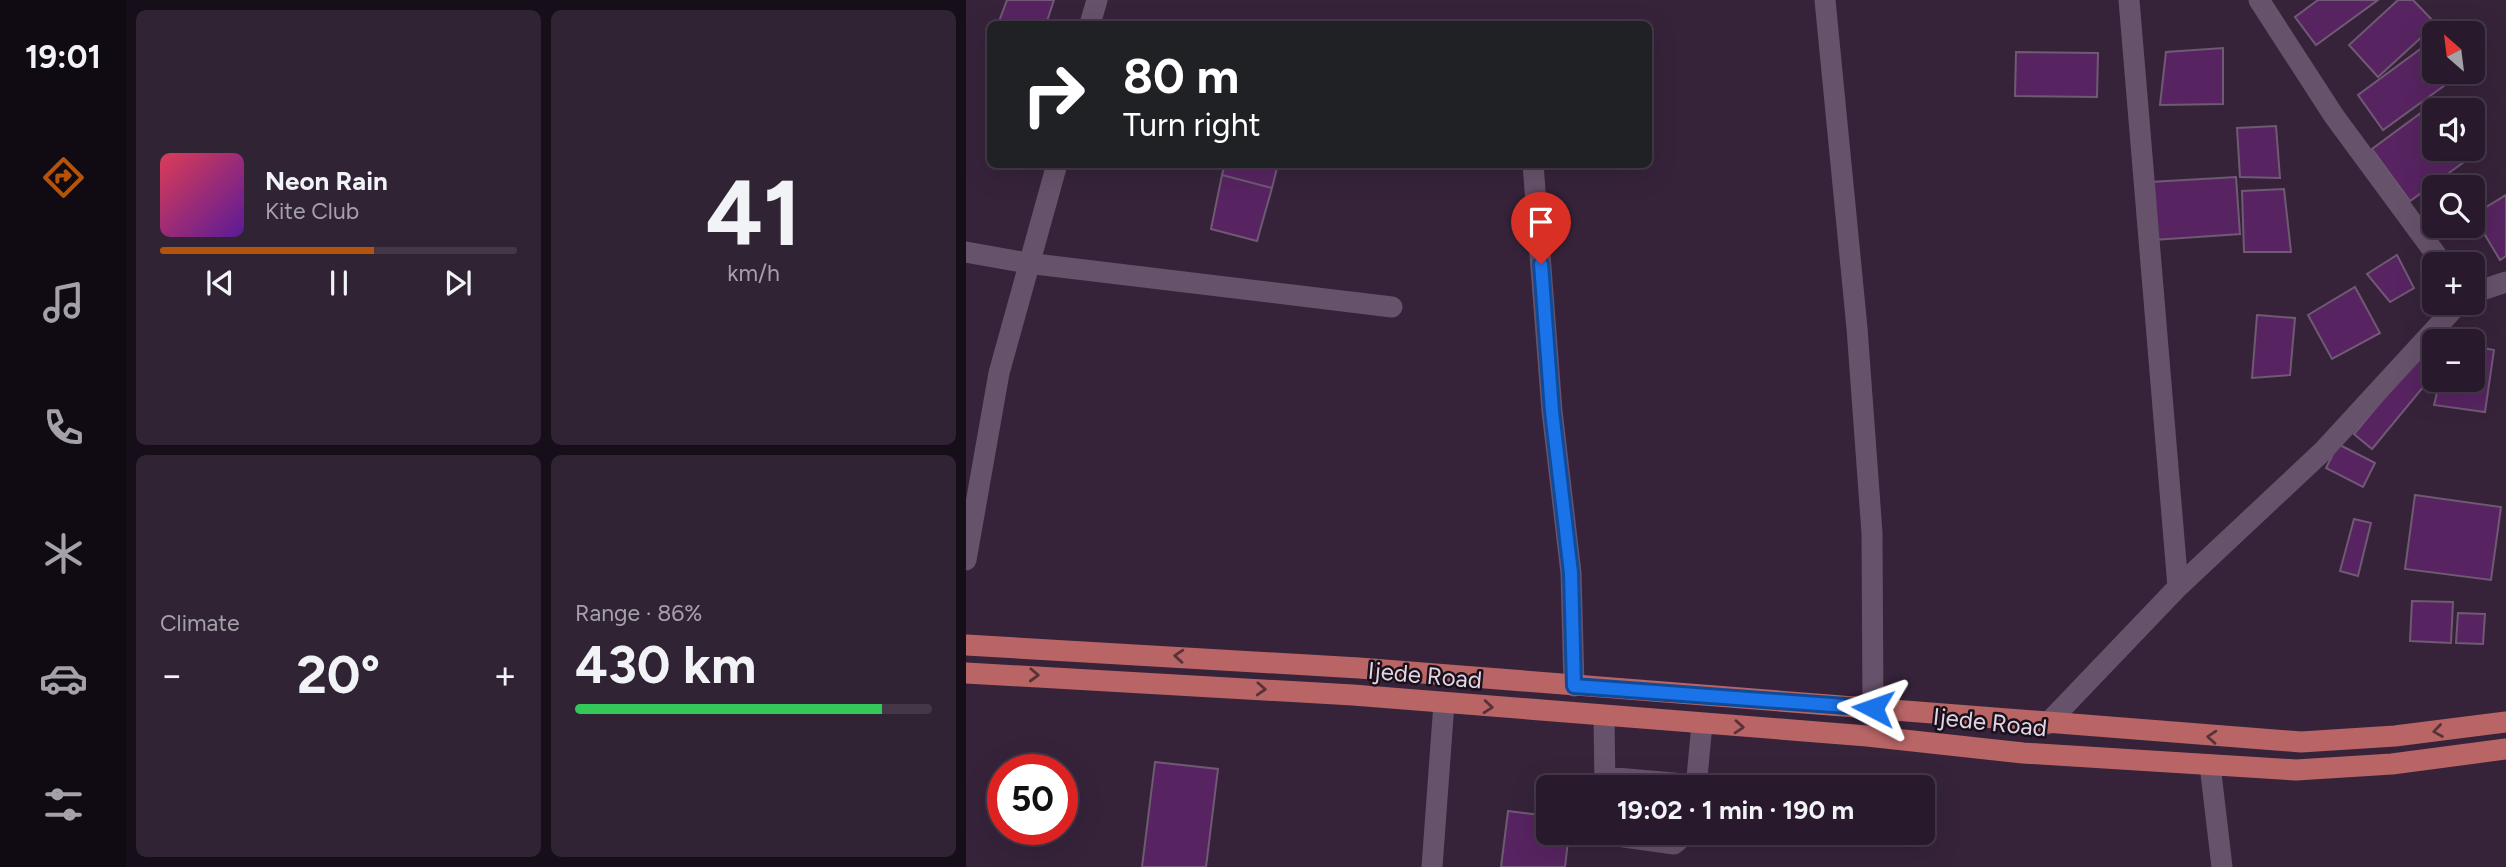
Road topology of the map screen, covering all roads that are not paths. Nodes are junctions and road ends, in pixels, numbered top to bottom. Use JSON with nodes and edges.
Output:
{"nodes":[{"id":1,"x":1097,"y":0,"type":"edge"},
{"id":2,"x":1825,"y":0,"type":"edge"},
{"id":3,"x":2129,"y":0,"type":"edge"},
{"id":4,"x":2259,"y":0,"type":"edge"},
{"id":5,"x":1091,"y":21,"type":"edge"},
{"id":6,"x":1056,"y":168,"type":"edge"},
{"id":7,"x":1534,"y":168,"type":"edge"},
{"id":8,"x":966,"y":252,"type":"edge"},
{"id":9,"x":2434,"y":252,"type":"edge"},
{"id":10,"x":1027,"y":263,"type":"junction"},
{"id":11,"x":2506,"y":282,"type":"edge"},
{"id":12,"x":2485,"y":289,"type":"edge"},
{"id":13,"x":1392,"y":307,"type":"dead end"},
{"id":14,"x":2448,"y":315,"type":"edge"},
{"id":15,"x":966,"y":560,"type":"edge"},
{"id":16,"x":2178,"y":587,"type":"junction"},
{"id":17,"x":966,"y":645,"type":"edge"},
{"id":18,"x":966,"y":673,"type":"edge"},
{"id":19,"x":1574,"y":686,"type":"junction"},
{"id":20,"x":1444,"y":703,"type":"junction"},
{"id":21,"x":1873,"y":708,"type":"junction"},
{"id":22,"x":1604,"y":716,"type":"junction"},
{"id":23,"x":2506,"y":722,"type":"edge"},
{"id":24,"x":1702,"y":724,"type":"junction"},
{"id":25,"x":2047,"y":724,"type":"junction"},
{"id":26,"x":2506,"y":749,"type":"edge"},
{"id":27,"x":2210,"y":765,"type":"junction"},
{"id":28,"x":1605,"y":775,"type":"edge"},
{"id":29,"x":1697,"y":775,"type":"edge"},
{"id":30,"x":1432,"y":867,"type":"edge"},
{"id":31,"x":2222,"y":867,"type":"edge"}],
"edges":[{"from":1,"to":5,"type":"street"},
{"from":2,"to":21,"type":"street"},
{"from":3,"to":16,"type":"street"},
{"from":4,"to":9,"type":"street"},
{"from":6,"to":10,"type":"street"},
{"from":7,"to":19,"type":"street"},
{"from":8,"to":10,"type":"street"},
{"from":10,"to":13,"type":"street"},
{"from":10,"to":15,"type":"street"},
{"from":11,"to":12,"type":"street"},
{"from":14,"to":16,"type":"street"},
{"from":16,"to":25,"type":"street"},
{"from":19,"to":17,"type":"main road","name":"Ijede Road","one_way":true},
{"from":18,"to":20,"type":"main road","name":"Ijede Road","one_way":true},
{"from":19,"to":21,"type":"main road","name":"Ijede Road"},
{"from":20,"to":22,"type":"main road","name":"Ijede Road","one_way":true},
{"from":20,"to":30,"type":"street"},
{"from":21,"to":25,"type":"main road","name":"Ijede Road"},
{"from":22,"to":24,"type":"main road","name":"Ijede Road"},
{"from":22,"to":28,"type":"street"},
{"from":23,"to":25,"type":"main road","name":"Ijede Road","one_way":true},
{"from":24,"to":27,"type":"main road","name":"Ijede Road","one_way":true},
{"from":24,"to":29,"type":"street"},
{"from":26,"to":27,"type":"main road","name":"Ijede Road"},
{"from":27,"to":31,"type":"street"}]}
